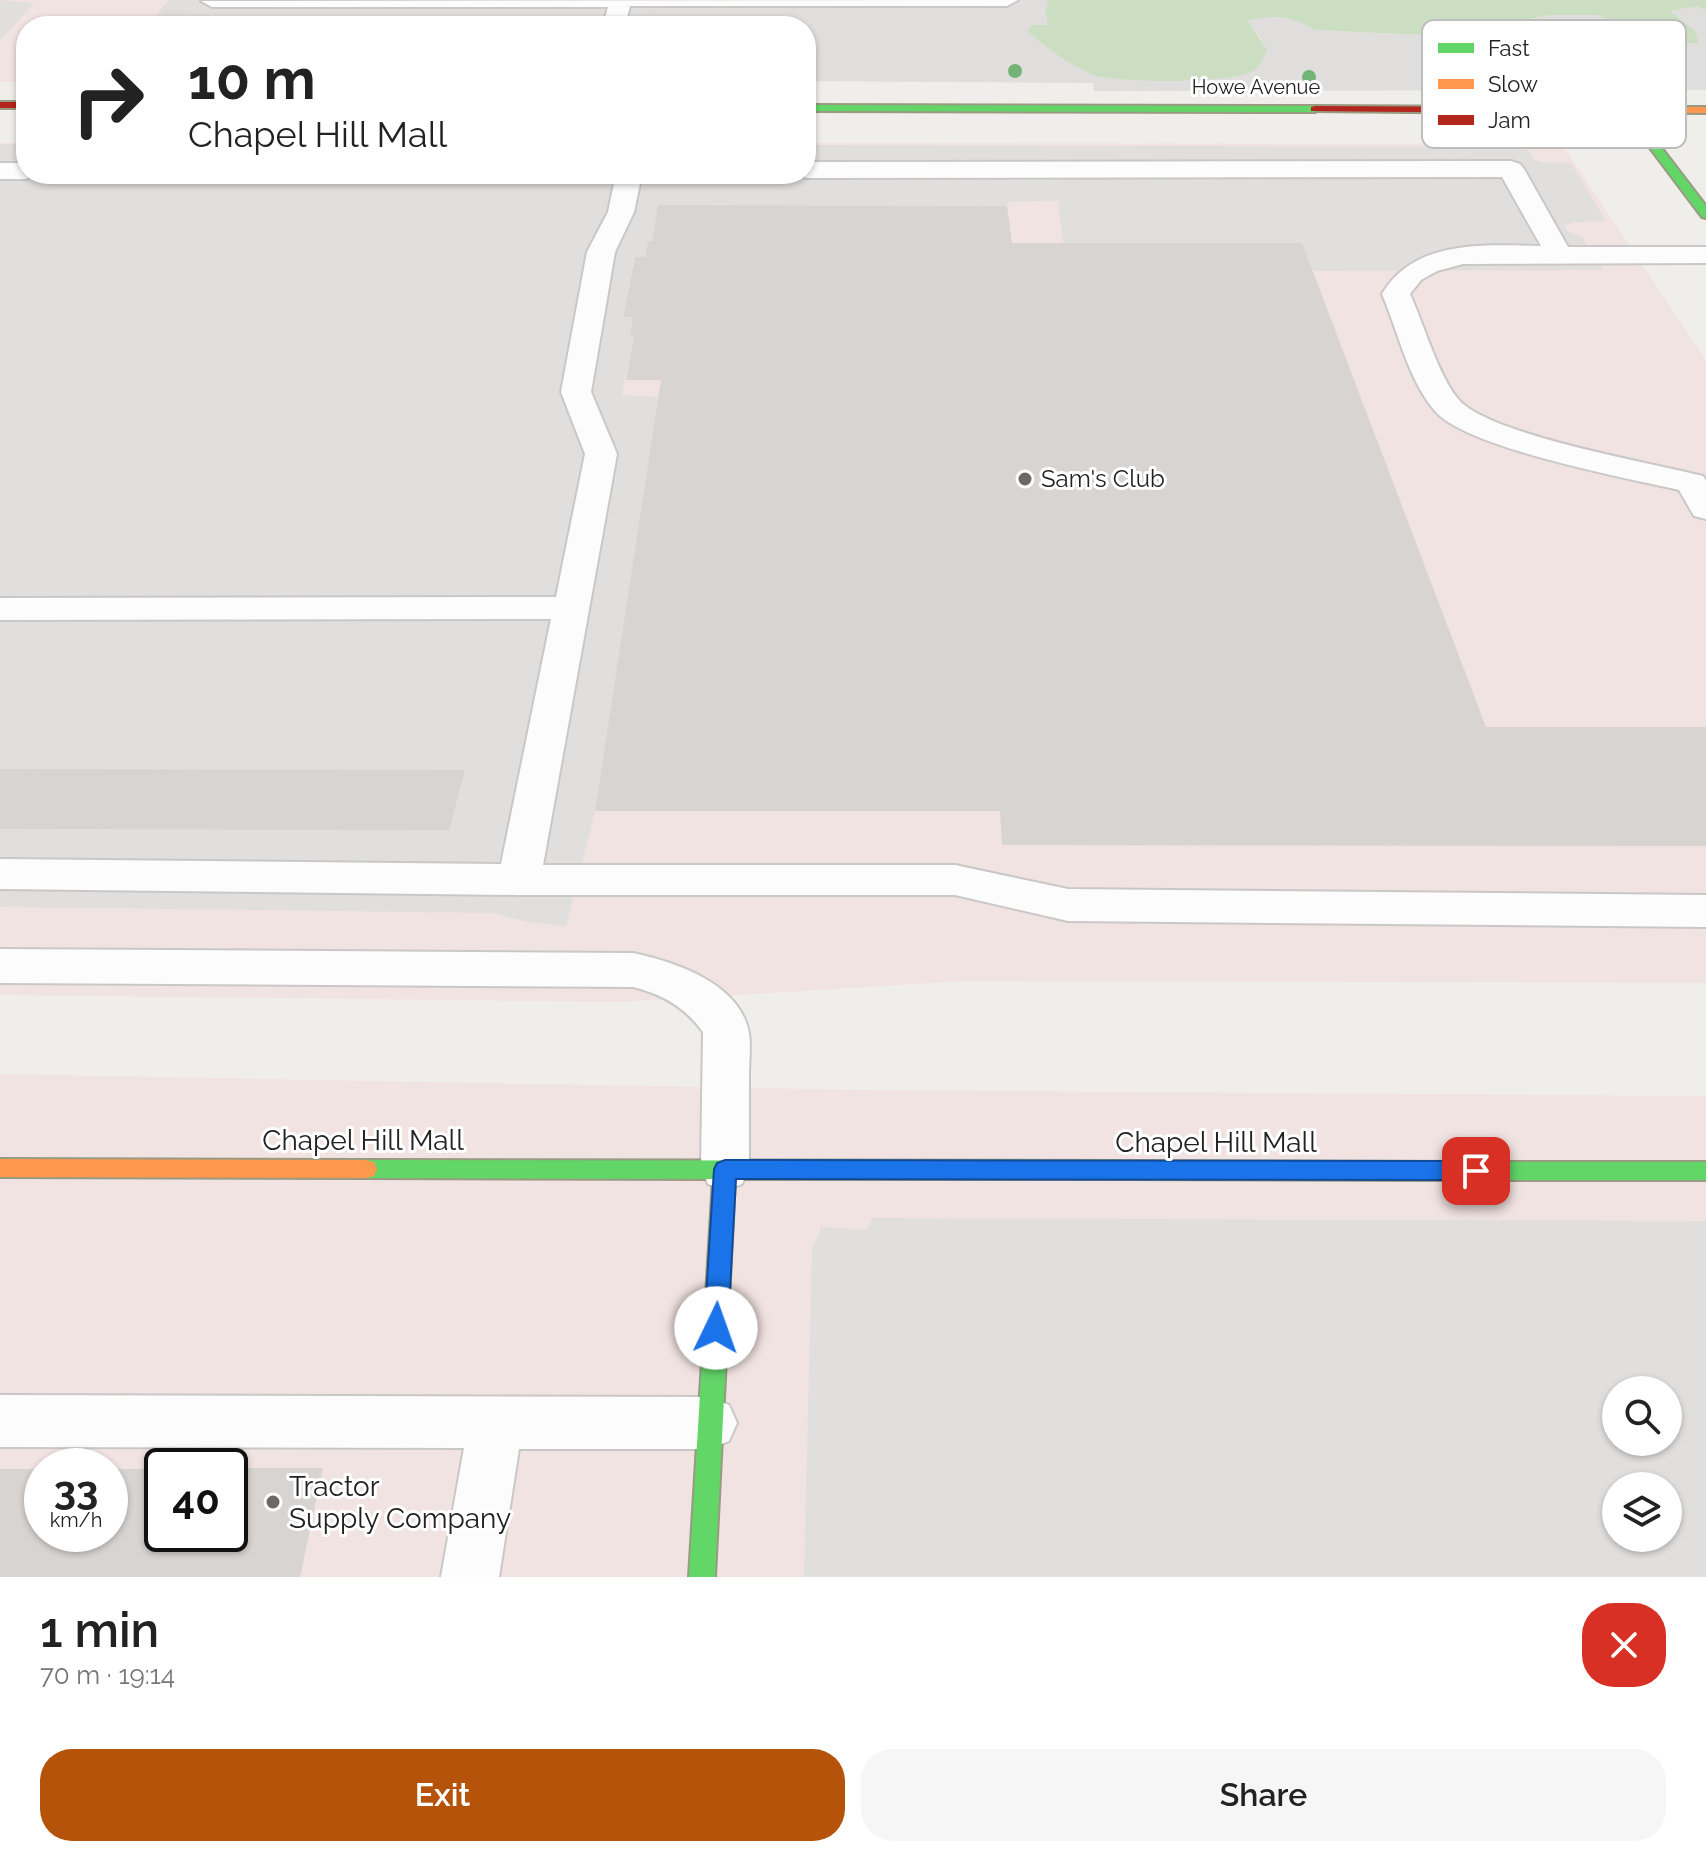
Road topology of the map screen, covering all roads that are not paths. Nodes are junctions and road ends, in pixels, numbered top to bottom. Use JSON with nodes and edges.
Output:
{"nodes":[{"id":1,"x":621,"y":0,"type":"edge"},
{"id":2,"x":1007,"y":0,"type":"edge"},
{"id":3,"x":212,"y":1,"type":"edge"},
{"id":4,"x":816,"y":108,"type":"edge"},
{"id":5,"x":1422,"y":110,"type":"edge"},
{"id":6,"x":1656,"y":148,"type":"edge"},
{"id":7,"x":816,"y":170,"type":"edge"},
{"id":8,"x":627,"y":184,"type":"edge"},
{"id":9,"x":1706,"y":214,"type":"edge"},
{"id":10,"x":1559,"y":255,"type":"junction"},
{"id":11,"x":1706,"y":255,"type":"edge"},
{"id":12,"x":1706,"y":509,"type":"edge"},
{"id":13,"x":570,"y":608,"type":"junction"},
{"id":14,"x":0,"y":609,"type":"edge"},
{"id":15,"x":0,"y":874,"type":"edge"},
{"id":16,"x":519,"y":880,"type":"junction"},
{"id":17,"x":1706,"y":911,"type":"edge"},
{"id":18,"x":0,"y":966,"type":"edge"},
{"id":19,"x":0,"y":1168,"type":"edge"},
{"id":20,"x":725,"y":1169,"type":"junction"},
{"id":21,"x":1706,"y":1171,"type":"edge"},
{"id":22,"x":0,"y":1421,"type":"edge"},
{"id":23,"x":496,"y":1423,"type":"junction"},
{"id":24,"x":710,"y":1423,"type":"junction"},
{"id":25,"x":470,"y":1577,"type":"edge"},
{"id":26,"x":702,"y":1577,"type":"edge"}],
"edges":[{"from":1,"to":2,"type":"lane"},
{"from":1,"to":3,"type":"lane"},
{"from":4,"to":5,"type":"street","name":"Howe Avenue"},
{"from":6,"to":9,"type":"street"},
{"from":7,"to":10,"type":"lane"},
{"from":8,"to":13,"type":"lane"},
{"from":10,"to":11,"type":"lane"},
{"from":10,"to":12,"type":"lane"},
{"from":13,"to":14,"type":"lane"},
{"from":13,"to":16,"type":"lane"},
{"from":15,"to":16,"type":"lane"},
{"from":16,"to":17,"type":"lane"},
{"from":18,"to":20,"type":"lane"},
{"from":19,"to":20,"type":"street","name":"Chapel Hill Mall"},
{"from":20,"to":21,"type":"street","name":"Chapel Hill Mall"},
{"from":20,"to":24,"type":"street"},
{"from":22,"to":23,"type":"lane"},
{"from":23,"to":24,"type":"lane"},
{"from":23,"to":25,"type":"lane"},
{"from":24,"to":26,"type":"street"}]}
